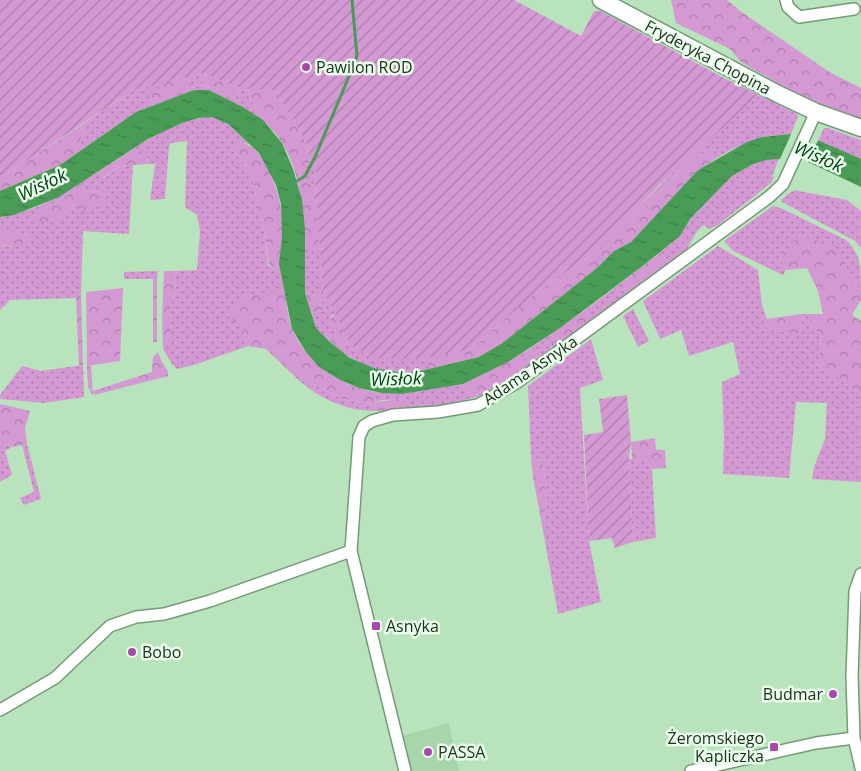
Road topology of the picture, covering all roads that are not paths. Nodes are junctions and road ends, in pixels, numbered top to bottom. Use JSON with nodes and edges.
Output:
{"nodes":[{"id":1,"x":600,"y":0,"type":"edge"},
{"id":2,"x":786,"y":0,"type":"edge"},
{"id":3,"x":854,"y":9,"type":"dead end"},
{"id":4,"x":814,"y":117,"type":"junction"},
{"id":5,"x":861,"y":128,"type":"edge"},
{"id":6,"x":352,"y":551,"type":"junction"},
{"id":7,"x":861,"y":574,"type":"edge"},
{"id":8,"x":0,"y":710,"type":"edge"},
{"id":9,"x":854,"y":738,"type":"junction"},
{"id":10,"x":861,"y":768,"type":"edge"},
{"id":11,"x":405,"y":771,"type":"edge"},
{"id":12,"x":691,"y":771,"type":"edge"}],
"edges":[{"from":1,"to":4,"type":"street","name":"Fryderyka Chopina"},
{"from":2,"to":3,"type":"street"},
{"from":4,"to":5,"type":"street","name":"Fryderyka Chopina"},
{"from":4,"to":6,"type":"street","name":"Adama Asnyka"},
{"from":6,"to":8,"type":"street"},
{"from":6,"to":11,"type":"street","name":"Adama Asnyka"},
{"from":7,"to":9,"type":"street"},
{"from":9,"to":10,"type":"street"},
{"from":9,"to":12,"type":"street"}]}
